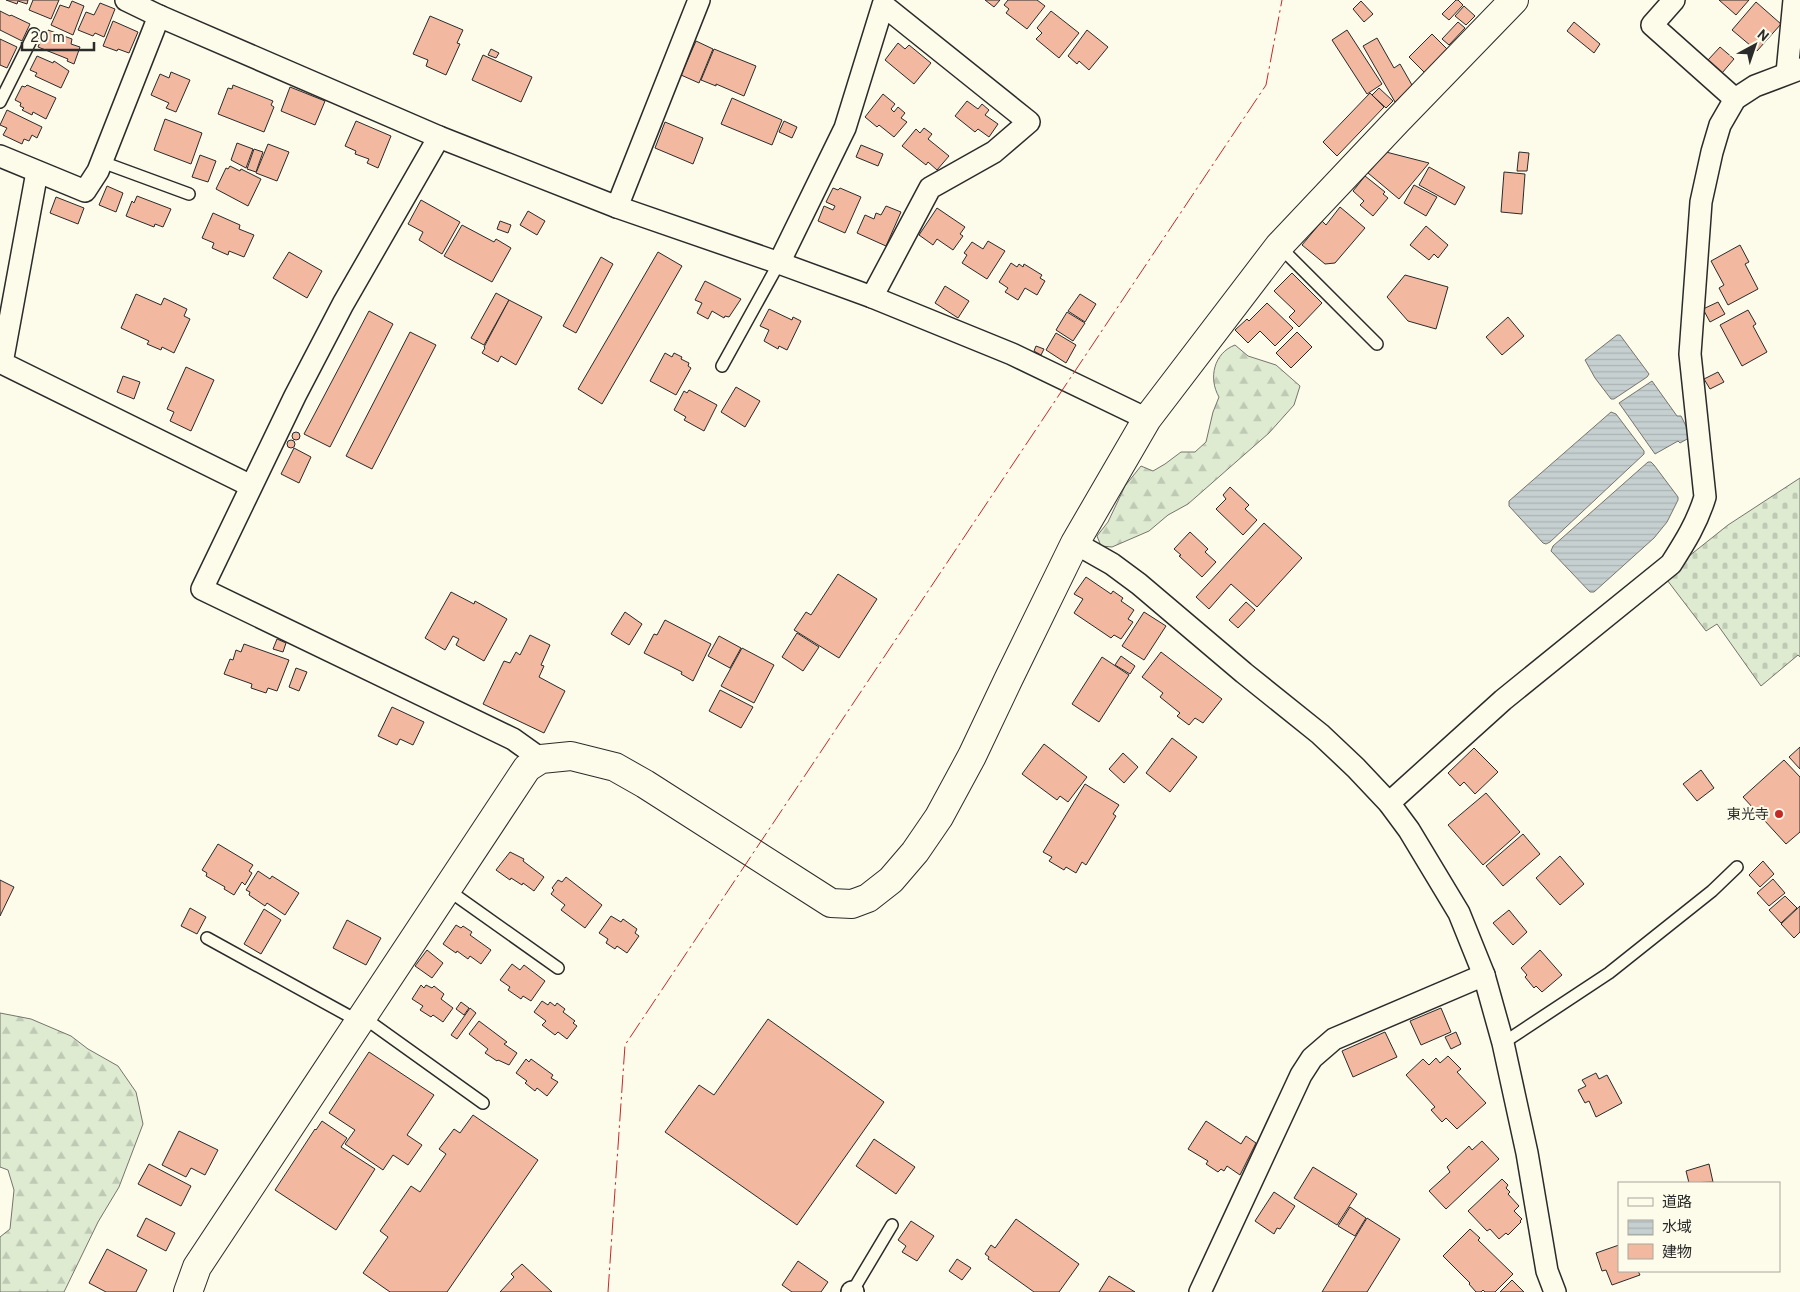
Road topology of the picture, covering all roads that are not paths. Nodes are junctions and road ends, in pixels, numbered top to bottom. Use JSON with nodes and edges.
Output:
{"nodes":[{"id":1,"x":126,"y":0,"type":"edge"},
{"id":2,"x":699,"y":0,"type":"edge"},
{"id":3,"x":1514,"y":0,"type":"edge"},
{"id":4,"x":1674,"y":0,"type":"edge"},
{"id":5,"x":1794,"y":0,"type":"edge"},
{"id":6,"x":154,"y":9,"type":"edge"},
{"id":7,"x":34,"y":34,"type":"dead end"},
{"id":8,"x":1794,"y":71,"type":"edge"},
{"id":9,"x":1735,"y":99,"type":"junction"},
{"id":10,"x":0,"y":102,"type":"edge"},
{"id":11,"x":439,"y":137,"type":"junction"},
{"id":12,"x":0,"y":156,"type":"edge"},
{"id":13,"x":102,"y":162,"type":"junction"},
{"id":14,"x":38,"y":172,"type":"junction"},
{"id":15,"x":189,"y":194,"type":"dead end"},
{"id":16,"x":617,"y":206,"type":"junction"},
{"id":17,"x":1280,"y":246,"type":"junction"},
{"id":18,"x":779,"y":262,"type":"junction"},
{"id":19,"x":872,"y":297,"type":"junction"},
{"id":20,"x":1377,"y":344,"type":"dead end"},
{"id":21,"x":722,"y":366,"type":"dead end"},
{"id":22,"x":1147,"y":420,"type":"junction"},
{"id":23,"x":251,"y":486,"type":"junction"},
{"id":24,"x":1075,"y":543,"type":"junction"},
{"id":25,"x":541,"y":759,"type":"junction"},
{"id":26,"x":1389,"y":803,"type":"junction"},
{"id":27,"x":1738,"y":867,"type":"dead end"},
{"id":28,"x":448,"y":890,"type":"junction"},
{"id":29,"x":207,"y":938,"type":"dead end"},
{"id":30,"x":558,"y":968,"type":"dead end"},
{"id":31,"x":1484,"y":975,"type":"junction"},
{"id":32,"x":362,"y":1019,"type":"junction"},
{"id":33,"x":1503,"y":1043,"type":"junction"},
{"id":34,"x":483,"y":1103,"type":"dead end"},
{"id":35,"x":892,"y":1224,"type":"dead end"},
{"id":36,"x":188,"y":1292,"type":"edge"},
{"id":37,"x":852,"y":1292,"type":"edge"},
{"id":38,"x":1200,"y":1292,"type":"edge"},
{"id":39,"x":1555,"y":1292,"type":"edge"}],
"edges":[{"from":1,"to":6,"type":"street"},
{"from":2,"to":16,"type":"street"},
{"from":3,"to":17,"type":"street"},
{"from":4,"to":9,"type":"street"},
{"from":5,"to":8,"type":"street"},
{"from":6,"to":11,"type":"street"},
{"from":6,"to":13,"type":"street"},
{"from":7,"to":10,"type":"lane"},
{"from":8,"to":9,"type":"street"},
{"from":9,"to":26,"type":"street"},
{"from":11,"to":16,"type":"street"},
{"from":11,"to":23,"type":"street"},
{"from":12,"to":14,"type":"street"},
{"from":13,"to":14,"type":"street"},
{"from":13,"to":15,"type":"lane"},
{"from":14,"to":23,"type":"street"},
{"from":16,"to":18,"type":"street"},
{"from":17,"to":20,"type":"lane"},
{"from":17,"to":22,"type":"street"},
{"from":18,"to":19,"type":"street"},
{"from":18,"to":19,"type":"street"},
{"from":18,"to":21,"type":"lane"},
{"from":19,"to":22,"type":"street"},
{"from":22,"to":24,"type":"street"},
{"from":23,"to":25,"type":"street"},
{"from":24,"to":25,"type":"street"},
{"from":24,"to":26,"type":"street"},
{"from":25,"to":28,"type":"street"},
{"from":26,"to":31,"type":"street"},
{"from":27,"to":33,"type":"lane"},
{"from":28,"to":30,"type":"lane"},
{"from":28,"to":32,"type":"street"},
{"from":29,"to":32,"type":"lane"},
{"from":31,"to":33,"type":"street"},
{"from":31,"to":38,"type":"street"},
{"from":32,"to":34,"type":"lane"},
{"from":32,"to":36,"type":"street"},
{"from":33,"to":39,"type":"street"},
{"from":35,"to":37,"type":"lane"}]}
